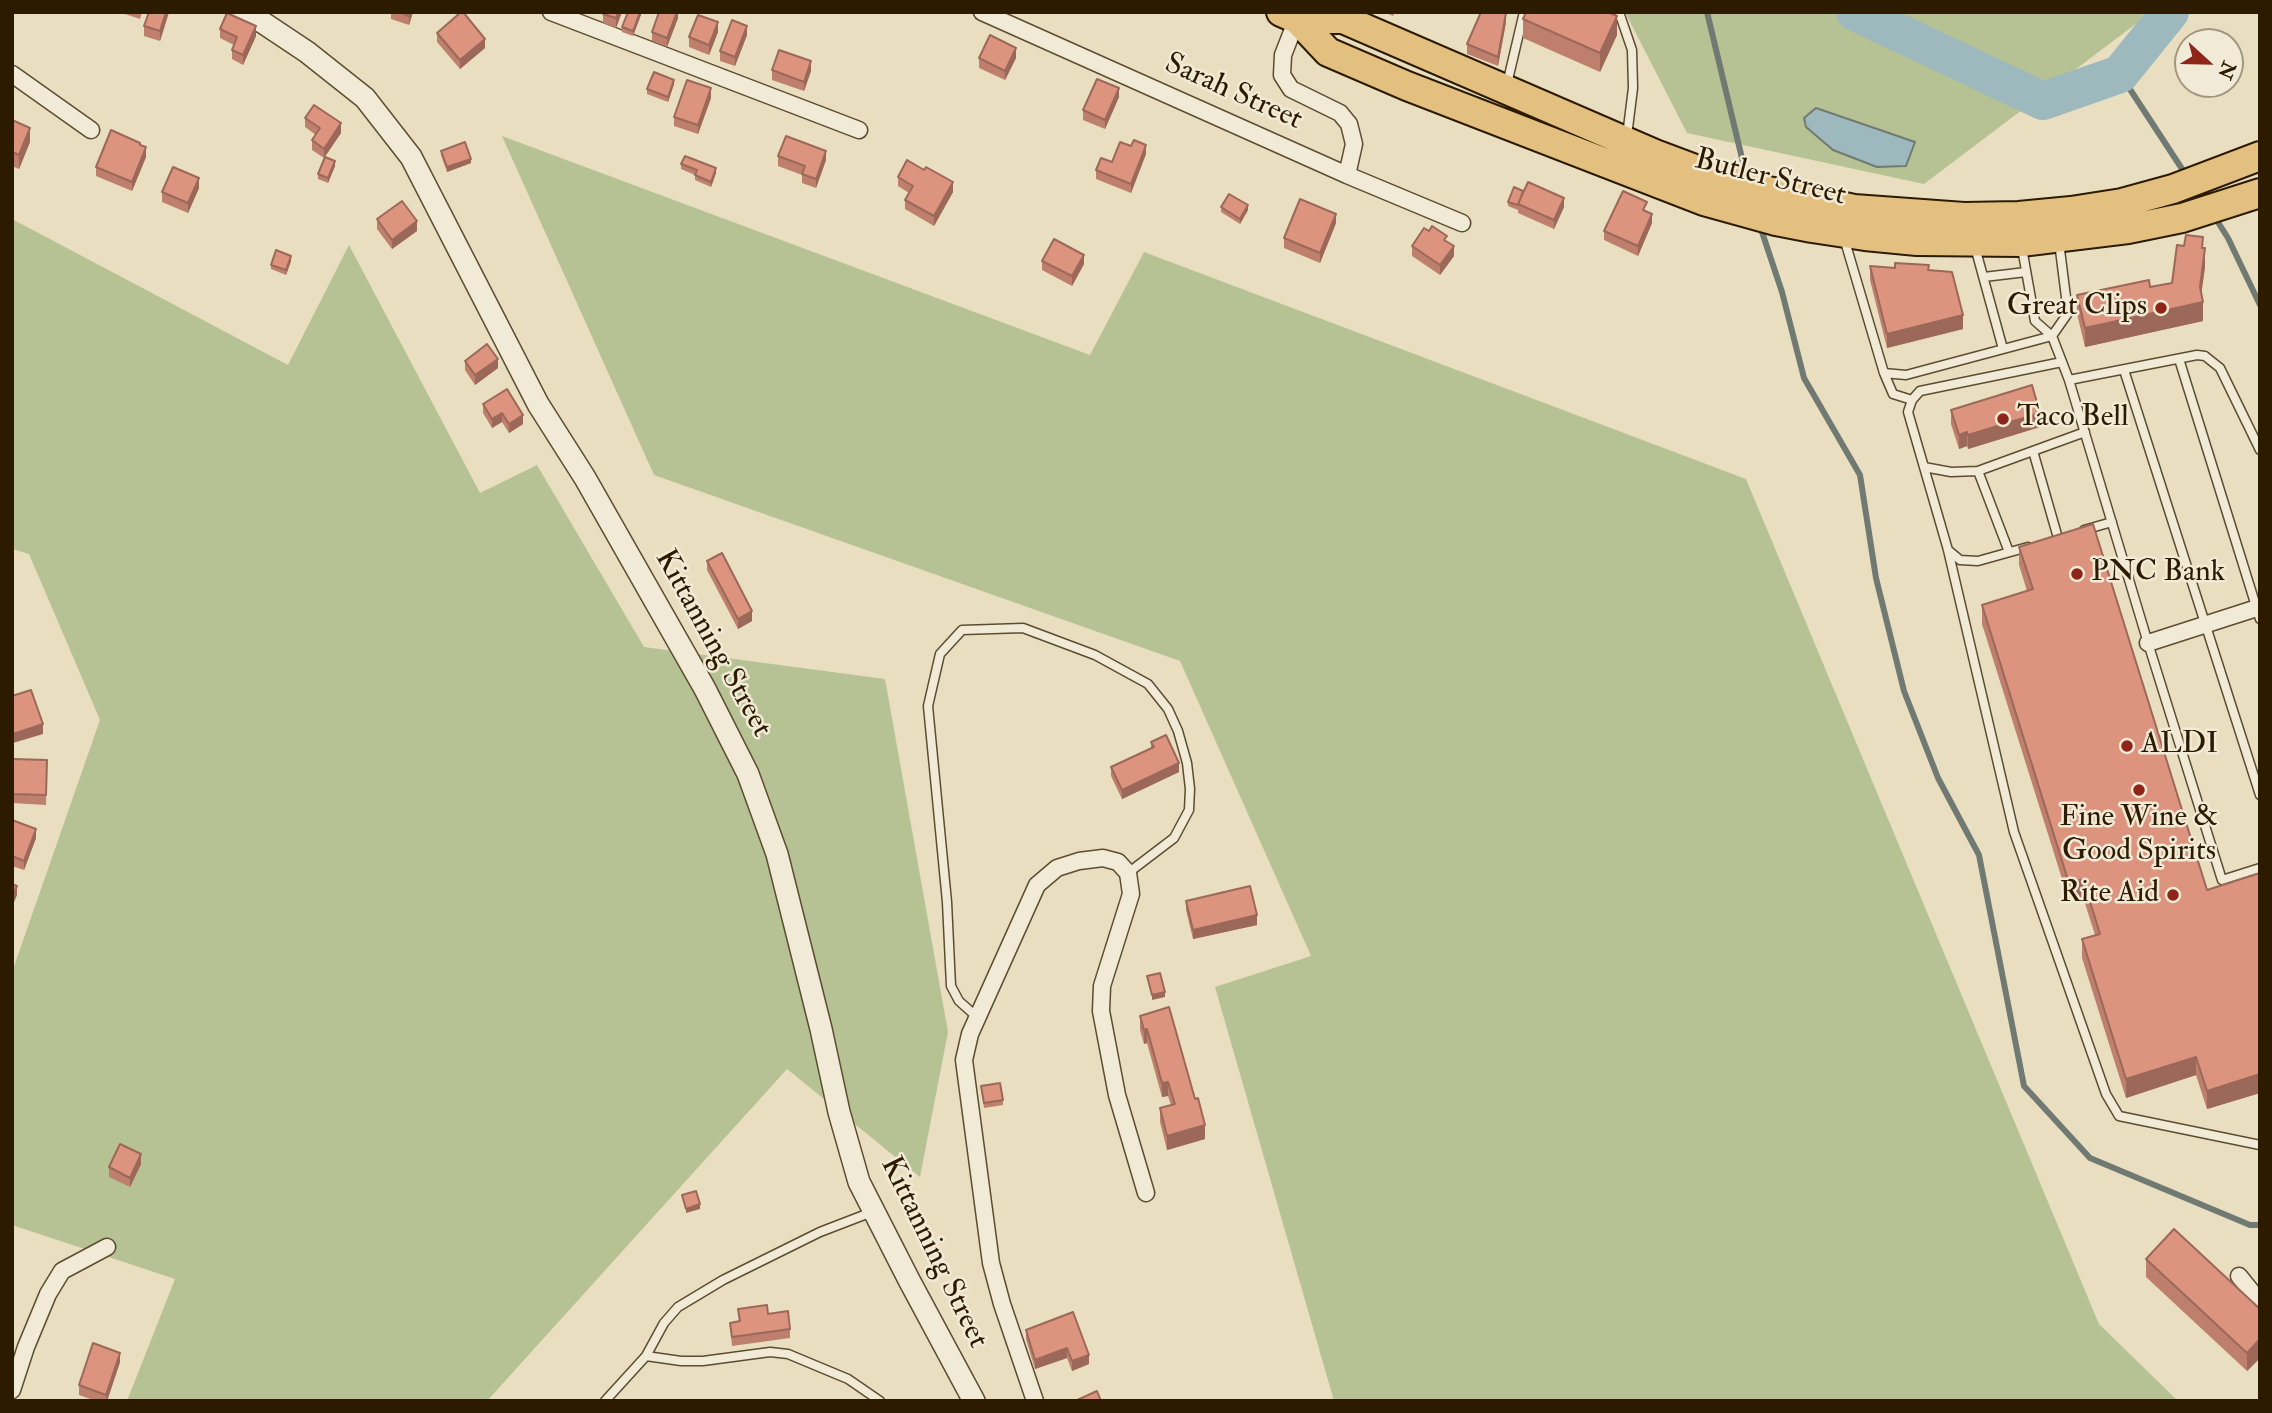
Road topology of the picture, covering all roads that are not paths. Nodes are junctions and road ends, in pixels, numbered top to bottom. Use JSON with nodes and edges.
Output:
{"nodes":[{"id":1,"x":237,"y":12,"type":"edge"},
{"id":2,"x":551,"y":12,"type":"edge"},
{"id":3,"x":982,"y":12,"type":"edge"},
{"id":4,"x":1524,"y":12,"type":"edge"},
{"id":5,"x":1619,"y":12,"type":"edge"},
{"id":6,"x":1293,"y":15,"type":"edge"},
{"id":7,"x":12,"y":74,"type":"edge"},
{"id":8,"x":1506,"y":90,"type":"junction"},
{"id":9,"x":859,"y":130,"type":"dead end"},
{"id":10,"x":91,"y":131,"type":"dead end"},
{"id":11,"x":1627,"y":142,"type":"junction"},
{"id":12,"x":2260,"y":156,"type":"edge"},
{"id":13,"x":1347,"y":175,"type":"junction"},
{"id":14,"x":2260,"y":193,"type":"edge"},
{"id":15,"x":1462,"y":223,"type":"dead end"},
{"id":16,"x":1842,"y":233,"type":"junction"},
{"id":17,"x":2059,"y":239,"type":"junction"},
{"id":18,"x":2021,"y":242,"type":"junction"},
{"id":19,"x":1974,"y":243,"type":"junction"},
{"id":20,"x":2026,"y":272,"type":"junction"},
{"id":21,"x":1984,"y":278,"type":"junction"},
{"id":22,"x":2052,"y":336,"type":"junction"},
{"id":23,"x":2003,"y":349,"type":"junction"},
{"id":24,"x":2179,"y":359,"type":"junction"},
{"id":25,"x":2062,"y":362,"type":"junction"},
{"id":26,"x":2124,"y":370,"type":"junction"},
{"id":27,"x":1884,"y":373,"type":"junction"},
{"id":28,"x":2069,"y":380,"type":"junction"},
{"id":29,"x":1912,"y":400,"type":"junction"},
{"id":30,"x":2085,"y":432,"type":"junction"},
{"id":31,"x":2260,"y":450,"type":"edge"},
{"id":32,"x":2033,"y":451,"type":"junction"},
{"id":33,"x":1924,"y":467,"type":"junction"},
{"id":34,"x":1978,"y":471,"type":"junction"},
{"id":35,"x":2112,"y":522,"type":"junction"},
{"id":36,"x":2080,"y":531,"type":"edge"},
{"id":37,"x":2069,"y":535,"type":"edge"},
{"id":38,"x":2058,"y":538,"type":"junction"},
{"id":39,"x":2046,"y":541,"type":"edge"},
{"id":40,"x":2033,"y":545,"type":"edge"},
{"id":41,"x":1948,"y":550,"type":"junction"},
{"id":42,"x":2009,"y":552,"type":"junction"},
{"id":43,"x":2259,"y":611,"type":"edge"},
{"id":44,"x":2204,"y":625,"type":"junction"},
{"id":45,"x":2148,"y":643,"type":"junction"},
{"id":46,"x":2260,"y":795,"type":"edge"},
{"id":47,"x":2260,"y":868,"type":"edge"},
{"id":48,"x":1128,"y":873,"type":"junction"},
{"id":49,"x":977,"y":1017,"type":"junction"},
{"id":50,"x":2259,"y":1144,"type":"edge"},
{"id":51,"x":1146,"y":1193,"type":"dead end"},
{"id":52,"x":874,"y":1211,"type":"junction"},
{"id":53,"x":107,"y":1247,"type":"dead end"},
{"id":54,"x":2239,"y":1276,"type":"dead end"},
{"id":55,"x":2260,"y":1302,"type":"edge"},
{"id":56,"x":646,"y":1356,"type":"junction"},
{"id":57,"x":12,"y":1390,"type":"edge"},
{"id":58,"x":971,"y":1400,"type":"edge"},
{"id":59,"x":605,"y":1401,"type":"edge"},
{"id":60,"x":880,"y":1401,"type":"edge"},
{"id":61,"x":1035,"y":1401,"type":"edge"}],
"edges":[{"from":1,"to":52,"type":"street","name":"Kittanning Street"},
{"from":2,"to":9,"type":"street"},
{"from":3,"to":13,"type":"street","name":"Sarah Street"},
{"from":4,"to":8,"type":"lane"},
{"from":5,"to":11,"type":"lane"},
{"from":6,"to":8,"type":"highway","name":"Butler Street"},
{"from":6,"to":13,"type":"street"},
{"from":6,"to":16,"type":"highway","name":"Butler Street"},
{"from":7,"to":10,"type":"street"},
{"from":8,"to":11,"type":"highway","name":"Butler Street"},
{"from":11,"to":12,"type":"highway","name":"Butler Street"},
{"from":13,"to":15,"type":"street","name":"Sarah Street"},
{"from":14,"to":17,"type":"highway","name":"Butler Street"},
{"from":16,"to":19,"type":"highway","name":"Butler Street"},
{"from":16,"to":27,"type":"lane"},
{"from":17,"to":18,"type":"highway","name":"Butler Street"},
{"from":17,"to":22,"type":"lane"},
{"from":18,"to":19,"type":"highway","name":"Butler Street"},
{"from":18,"to":20,"type":"lane"},
{"from":19,"to":21,"type":"lane"},
{"from":20,"to":21,"type":"lane"},
{"from":20,"to":22,"type":"lane"},
{"from":21,"to":23,"type":"lane"},
{"from":22,"to":23,"type":"lane"},
{"from":22,"to":25,"type":"lane"},
{"from":23,"to":27,"type":"lane"},
{"from":24,"to":26,"type":"lane"},
{"from":24,"to":31,"type":"lane"},
{"from":24,"to":43,"type":"lane"},
{"from":25,"to":28,"type":"lane"},
{"from":25,"to":29,"type":"lane"},
{"from":26,"to":28,"type":"lane"},
{"from":26,"to":44,"type":"lane"},
{"from":27,"to":29,"type":"lane"},
{"from":28,"to":30,"type":"lane"},
{"from":29,"to":33,"type":"lane"},
{"from":30,"to":32,"type":"lane"},
{"from":30,"to":35,"type":"lane"},
{"from":32,"to":34,"type":"lane"},
{"from":32,"to":38,"type":"lane"},
{"from":33,"to":34,"type":"lane"},
{"from":33,"to":41,"type":"lane"},
{"from":34,"to":42,"type":"lane"},
{"from":35,"to":36,"type":"lane"},
{"from":35,"to":45,"type":"lane"},
{"from":37,"to":38,"type":"lane"},
{"from":38,"to":39,"type":"lane"},
{"from":40,"to":42,"type":"lane"},
{"from":41,"to":42,"type":"lane"},
{"from":41,"to":50,"type":"lane"},
{"from":43,"to":44,"type":"street"},
{"from":44,"to":45,"type":"street"},
{"from":44,"to":46,"type":"lane"},
{"from":45,"to":47,"type":"lane"},
{"from":48,"to":49,"type":"street"},
{"from":48,"to":49,"type":"lane"},
{"from":48,"to":51,"type":"street"},
{"from":49,"to":61,"type":"street"},
{"from":52,"to":56,"type":"lane"},
{"from":52,"to":58,"type":"street","name":"Kittanning Street"},
{"from":53,"to":57,"type":"street"},
{"from":54,"to":55,"type":"street"},
{"from":56,"to":59,"type":"lane"},
{"from":56,"to":60,"type":"lane"}]}
